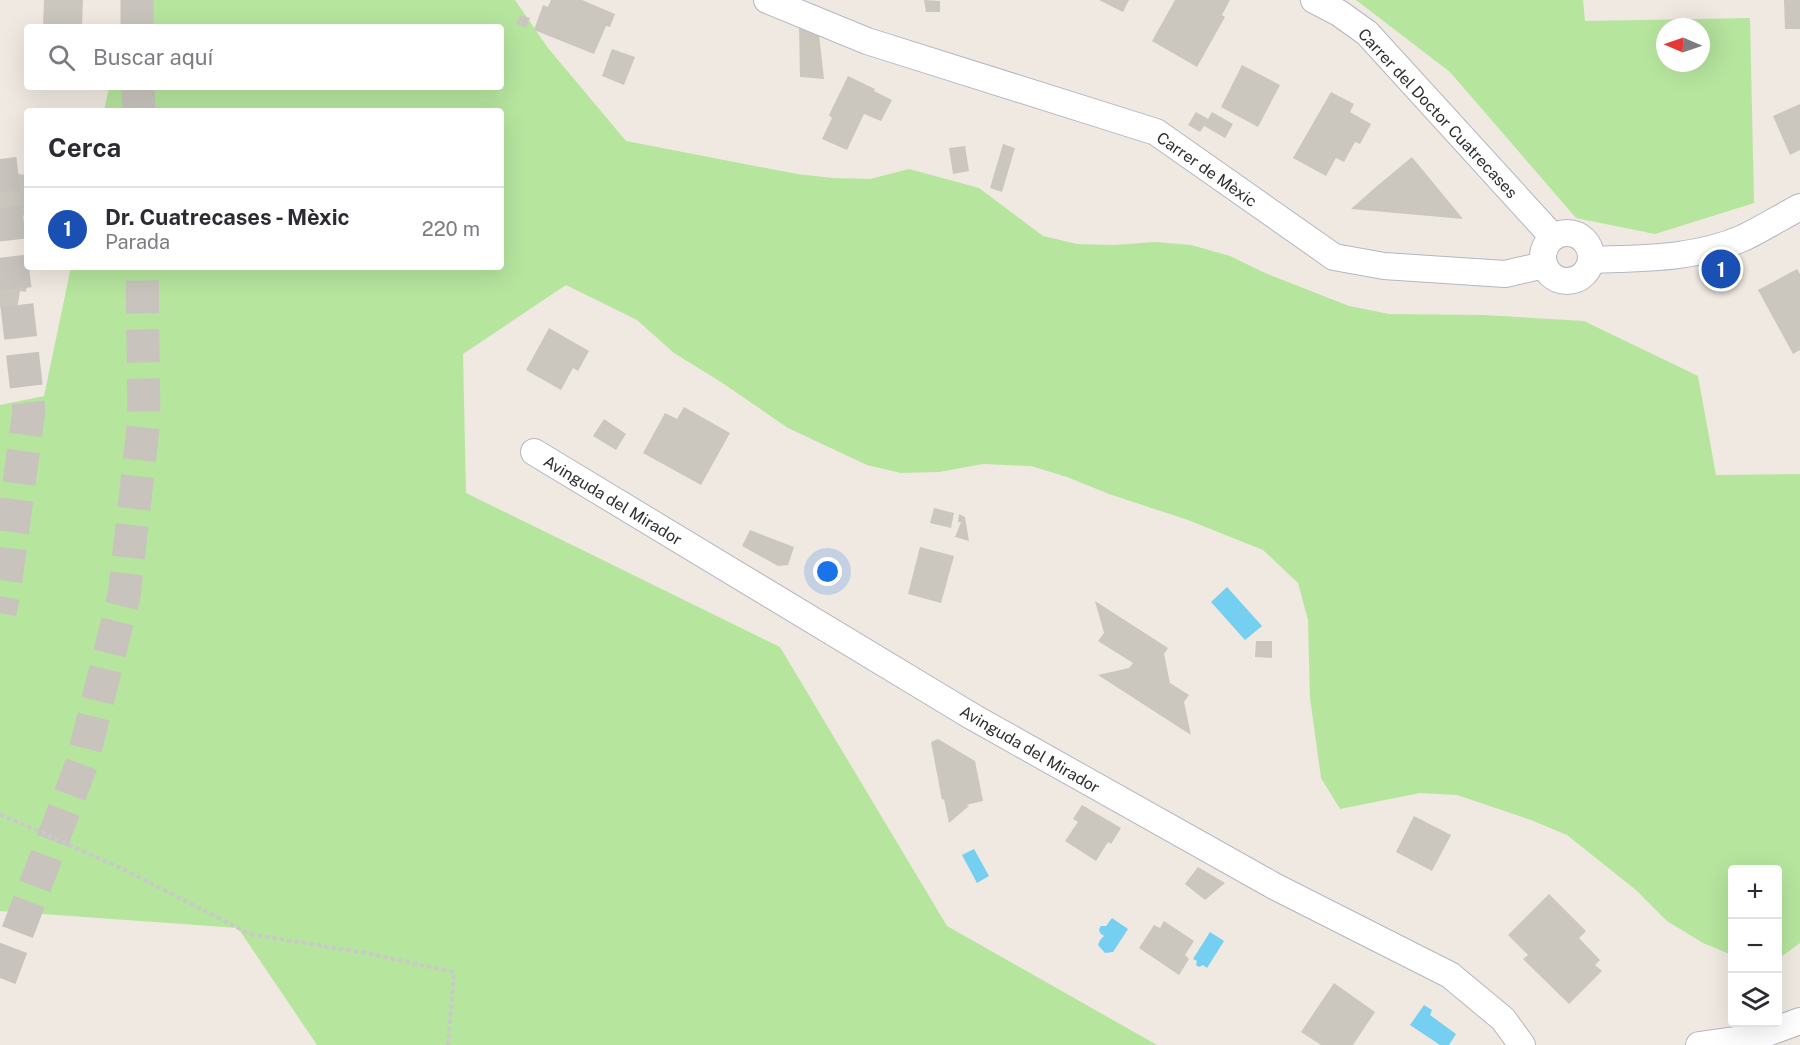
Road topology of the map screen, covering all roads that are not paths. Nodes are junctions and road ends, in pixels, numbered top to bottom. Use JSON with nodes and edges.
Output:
{"nodes":[{"id":1,"x":767,"y":0,"type":"edge"},
{"id":2,"x":1314,"y":0,"type":"edge"},
{"id":3,"x":1800,"y":207,"type":"edge"},
{"id":4,"x":1553,"y":237,"type":"junction"},
{"id":5,"x":1592,"y":260,"type":"junction"},
{"id":6,"x":1544,"y":265,"type":"junction"},
{"id":7,"x":534,"y":452,"type":"dead end"},
{"id":8,"x":1800,"y":1021,"type":"edge"},
{"id":9,"x":1522,"y":1045,"type":"edge"},
{"id":10,"x":1699,"y":1045,"type":"edge"}],
"edges":[{"from":1,"to":6,"type":"street","name":"Carrer de Mèxic"},
{"from":2,"to":4,"type":"street","name":"Carrer del Doctor Cuatrecases"},
{"from":3,"to":5,"type":"street"},
{"from":4,"to":5,"type":"street"},
{"from":4,"to":6,"type":"street"},
{"from":5,"to":6,"type":"street"},
{"from":7,"to":9,"type":"street","name":"Avinguda del Mirador"},
{"from":8,"to":10,"type":"street"}]}
